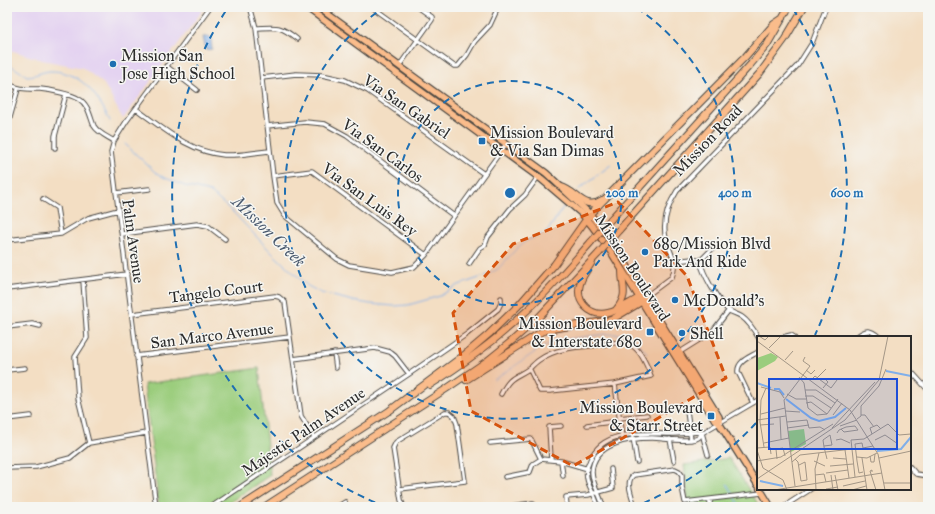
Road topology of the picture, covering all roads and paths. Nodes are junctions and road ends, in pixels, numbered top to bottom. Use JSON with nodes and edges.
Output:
{"nodes":[{"id":1,"x":210,"y":7,"type":"edge"},
{"id":2,"x":248,"y":7,"type":"edge"},
{"id":3,"x":306,"y":7,"type":"edge"},
{"id":4,"x":318,"y":7,"type":"edge"},
{"id":5,"x":372,"y":7,"type":"edge"},
{"id":6,"x":418,"y":7,"type":"edge"},
{"id":7,"x":789,"y":7,"type":"edge"},
{"id":8,"x":804,"y":7,"type":"edge"},
{"id":9,"x":826,"y":7,"type":"edge"},
{"id":10,"x":496,"y":12,"type":"dead end"},
{"id":11,"x":783,"y":18,"type":"junction"},
{"id":12,"x":256,"y":28,"type":"junction"},
{"id":13,"x":297,"y":39,"type":"dead end"},
{"id":14,"x":417,"y":40,"type":"junction"},
{"id":15,"x":166,"y":66,"type":"junction"},
{"id":16,"x":399,"y":66,"type":"junction"},
{"id":17,"x":262,"y":78,"type":"junction"},
{"id":18,"x":7,"y":83,"type":"edge"},
{"id":19,"x":18,"y":89,"type":"junction"},
{"id":20,"x":197,"y":90,"type":"dead end"},
{"id":21,"x":66,"y":94,"type":"junction"},
{"id":22,"x":136,"y":109,"type":"junction"},
{"id":23,"x":267,"y":126,"type":"junction"},
{"id":24,"x":7,"y":128,"type":"edge"},
{"id":25,"x":114,"y":141,"type":"junction"},
{"id":26,"x":506,"y":144,"type":"junction"},
{"id":27,"x":55,"y":148,"type":"dead end"},
{"id":28,"x":502,"y":150,"type":"junction"},
{"id":29,"x":270,"y":151,"type":"junction"},
{"id":30,"x":484,"y":174,"type":"junction"},
{"id":31,"x":273,"y":176,"type":"junction"},
{"id":32,"x":538,"y":176,"type":"junction"},
{"id":33,"x":561,"y":187,"type":"junction"},
{"id":34,"x":149,"y":189,"type":"dead end"},
{"id":35,"x":116,"y":193,"type":"junction"},
{"id":36,"x":610,"y":194,"type":"junction"},
{"id":37,"x":44,"y":199,"type":"dead end"},
{"id":38,"x":118,"y":210,"type":"junction"},
{"id":39,"x":454,"y":216,"type":"junction"},
{"id":40,"x":588,"y":217,"type":"junction"},
{"id":41,"x":61,"y":234,"type":"junction"},
{"id":42,"x":122,"y":234,"type":"junction"},
{"id":43,"x":226,"y":239,"type":"dead end"},
{"id":44,"x":7,"y":240,"type":"edge"},
{"id":45,"x":712,"y":249,"type":"dead end"},
{"id":46,"x":598,"y":253,"type":"junction"},
{"id":47,"x":426,"y":255,"type":"junction"},
{"id":48,"x":674,"y":261,"type":"junction"},
{"id":49,"x":700,"y":261,"type":"junction"},
{"id":50,"x":469,"y":264,"type":"dead end"},
{"id":51,"x":622,"y":271,"type":"junction"},
{"id":52,"x":127,"y":274,"type":"junction"},
{"id":53,"x":82,"y":280,"type":"junction"},
{"id":54,"x":7,"y":289,"type":"edge"},
{"id":55,"x":501,"y":298,"type":"dead end"},
{"id":56,"x":642,"y":299,"type":"junction"},
{"id":57,"x":729,"y":310,"type":"junction"},
{"id":58,"x":615,"y":311,"type":"junction"},
{"id":59,"x":132,"y":314,"type":"junction"},
{"id":60,"x":40,"y":326,"type":"dead end"},
{"id":61,"x":7,"y":327,"type":"edge"},
{"id":62,"x":757,"y":336,"type":"edge"},
{"id":63,"x":857,"y":336,"type":"edge"},
{"id":64,"x":878,"y":336,"type":"edge"},
{"id":65,"x":290,"y":337,"type":"junction"},
{"id":66,"x":680,"y":352,"type":"junction"},
{"id":67,"x":757,"y":353,"type":"edge"},
{"id":68,"x":334,"y":354,"type":"junction"},
{"id":69,"x":136,"y":356,"type":"junction"},
{"id":70,"x":293,"y":359,"type":"junction"},
{"id":71,"x":25,"y":368,"type":"dead end"},
{"id":72,"x":336,"y":368,"type":"dead end"},
{"id":73,"x":529,"y":368,"type":"junction"},
{"id":74,"x":7,"y":370,"type":"edge"},
{"id":75,"x":911,"y":371,"type":"edge"},
{"id":76,"x":408,"y":374,"type":"junction"},
{"id":77,"x":615,"y":384,"type":"junction"},
{"id":78,"x":928,"y":390,"type":"edge"},
{"id":79,"x":501,"y":394,"type":"dead end"},
{"id":80,"x":433,"y":398,"type":"junction"},
{"id":81,"x":757,"y":401,"type":"edge"},
{"id":82,"x":753,"y":403,"type":"junction"},
{"id":83,"x":389,"y":411,"type":"junction"},
{"id":84,"x":687,"y":411,"type":"dead end"},
{"id":85,"x":647,"y":415,"type":"dead end"},
{"id":86,"x":31,"y":416,"type":"dead end"},
{"id":87,"x":7,"y":419,"type":"edge"},
{"id":88,"x":619,"y":419,"type":"junction"},
{"id":89,"x":719,"y":423,"type":"junction"},
{"id":90,"x":587,"y":425,"type":"dead end"},
{"id":91,"x":560,"y":426,"type":"dead end"},
{"id":92,"x":690,"y":433,"type":"junction"},
{"id":93,"x":702,"y":433,"type":"junction"},
{"id":94,"x":146,"y":434,"type":"junction"},
{"id":95,"x":633,"y":434,"type":"junction"},
{"id":96,"x":669,"y":434,"type":"junction"},
{"id":97,"x":621,"y":436,"type":"junction"},
{"id":98,"x":314,"y":437,"type":"junction"},
{"id":99,"x":634,"y":440,"type":"junction"},
{"id":100,"x":670,"y":440,"type":"junction"},
{"id":101,"x":691,"y":440,"type":"junction"},
{"id":102,"x":622,"y":441,"type":"junction"},
{"id":103,"x":89,"y":443,"type":"junction"},
{"id":104,"x":490,"y":443,"type":"dead end"},
{"id":105,"x":708,"y":455,"type":"dead end"},
{"id":106,"x":541,"y":458,"type":"junction"},
{"id":107,"x":552,"y":459,"type":"junction"},
{"id":108,"x":562,"y":461,"type":"junction"},
{"id":109,"x":674,"y":461,"type":"dead end"},
{"id":110,"x":637,"y":462,"type":"dead end"},
{"id":111,"x":7,"y":468,"type":"edge"},
{"id":112,"x":911,"y":468,"type":"edge"},
{"id":113,"x":587,"y":469,"type":"junction"},
{"id":114,"x":611,"y":469,"type":"dead end"},
{"id":115,"x":592,"y":470,"type":"junction"},
{"id":116,"x":563,"y":476,"type":"dead end"},
{"id":117,"x":928,"y":476,"type":"edge"},
{"id":118,"x":505,"y":477,"type":"dead end"},
{"id":119,"x":757,"y":483,"type":"edge"},
{"id":120,"x":400,"y":489,"type":"junction"},
{"id":121,"x":809,"y":490,"type":"edge"},
{"id":122,"x":598,"y":491,"type":"junction"},
{"id":123,"x":761,"y":491,"type":"edge"},
{"id":124,"x":593,"y":493,"type":"junction"},
{"id":125,"x":7,"y":497,"type":"edge"},
{"id":126,"x":710,"y":500,"type":"junction"},
{"id":127,"x":345,"y":502,"type":"dead end"},
{"id":128,"x":511,"y":506,"type":"dead end"},
{"id":129,"x":568,"y":506,"type":"dead end"},
{"id":130,"x":9,"y":507,"type":"edge"},
{"id":131,"x":97,"y":507,"type":"edge"},
{"id":132,"x":106,"y":507,"type":"edge"},
{"id":133,"x":156,"y":507,"type":"edge"},
{"id":134,"x":211,"y":507,"type":"edge"},
{"id":135,"x":240,"y":507,"type":"edge"},
{"id":136,"x":264,"y":507,"type":"edge"},
{"id":137,"x":337,"y":507,"type":"edge"},
{"id":138,"x":404,"y":507,"type":"edge"},
{"id":139,"x":534,"y":507,"type":"edge"},
{"id":140,"x":598,"y":507,"type":"edge"},
{"id":141,"x":603,"y":507,"type":"edge"},
{"id":142,"x":635,"y":507,"type":"edge"},
{"id":143,"x":710,"y":507,"type":"edge"},
{"id":144,"x":771,"y":507,"type":"edge"},
{"id":145,"x":783,"y":507,"type":"edge"}],
"edges":[{"from":1,"to":15,"type":"street","name":"Palm Avenue"},
{"from":2,"to":12,"type":"street"},
{"from":3,"to":28,"type":"main road","name":"Mission Boulevard"},
{"from":4,"to":16,"type":"main road","name":"Mission Boulevard"},
{"from":5,"to":14,"type":"street"},
{"from":6,"to":14,"type":"street"},
{"from":7,"to":11,"type":"highway"},
{"from":8,"to":46,"type":"highway","bridge":true},
{"from":9,"to":48,"type":"street","name":"Mission Road"},
{"from":10,"to":14,"type":"street"},
{"from":11,"to":36,"type":"highway"},
{"from":11,"to":83,"type":"highway","bridge":true},
{"from":12,"to":13,"type":"street"},
{"from":12,"to":17,"type":"street"},
{"from":14,"to":16,"type":"street"},
{"from":15,"to":20,"type":"street"},
{"from":15,"to":22,"type":"street","name":"Palm Avenue"},
{"from":16,"to":26,"type":"main road","name":"Mission Boulevard"},
{"from":17,"to":23,"type":"street"},
{"from":17,"to":30,"type":"street","name":"Via San Gabriel"},
{"from":18,"to":19,"type":"street"},
{"from":19,"to":21,"type":"street"},
{"from":19,"to":24,"type":"street"},
{"from":21,"to":25,"type":"street"},
{"from":21,"to":27,"type":"street"},
{"from":22,"to":25,"type":"street","name":"Palm Avenue"},
{"from":22,"to":29,"type":"street"},
{"from":23,"to":29,"type":"street"},
{"from":23,"to":39,"type":"street","name":"Via San Carlos"},
{"from":25,"to":35,"type":"street","name":"Palm Avenue"},
{"from":26,"to":28,"type":"street"},
{"from":26,"to":33,"type":"main road","name":"Mission Boulevard"},
{"from":28,"to":30,"type":"street"},
{"from":28,"to":32,"type":"main road","name":"Mission Boulevard"},
{"from":29,"to":31,"type":"street"},
{"from":30,"to":39,"type":"street"},
{"from":31,"to":47,"type":"street","name":"Via San Luis Rey"},
{"from":31,"to":47,"type":"street"},
{"from":32,"to":40,"type":"main road","name":"Mission Boulevard"},
{"from":32,"to":50,"type":"street"},
{"from":33,"to":36,"type":"highway"},
{"from":33,"to":40,"type":"main road","name":"Mission Boulevard"},
{"from":34,"to":35,"type":"street"},
{"from":35,"to":38,"type":"street","name":"Palm Avenue"},
{"from":36,"to":40,"type":"highway"},
{"from":37,"to":41,"type":"street"},
{"from":38,"to":41,"type":"street"},
{"from":38,"to":42,"type":"street","name":"Palm Avenue"},
{"from":39,"to":47,"type":"street"},
{"from":40,"to":51,"type":"main road","name":"Mission Boulevard"},
{"from":40,"to":56,"type":"main road","name":"Mission Boulevard"},
{"from":40,"to":83,"type":"highway"},
{"from":41,"to":44,"type":"street"},
{"from":42,"to":43,"type":"street"},
{"from":42,"to":52,"type":"street","name":"Palm Avenue"},
{"from":45,"to":49,"type":"street"},
{"from":46,"to":58,"type":"highway"},
{"from":46,"to":80,"type":"highway"},
{"from":48,"to":49,"type":"street"},
{"from":48,"to":56,"type":"street"},
{"from":49,"to":57,"type":"street"},
{"from":51,"to":56,"type":"main road","name":"Mission Boulevard"},
{"from":51,"to":58,"type":"highway"},
{"from":52,"to":53,"type":"street"},
{"from":52,"to":59,"type":"street","name":"Palm Avenue"},
{"from":53,"to":54,"type":"street"},
{"from":53,"to":103,"type":"street"},
{"from":55,"to":76,"type":"street","name":"Majestic Palm Avenue"},
{"from":56,"to":58,"type":"highway"},
{"from":56,"to":66,"type":"main road","name":"Mission Boulevard"},
{"from":56,"to":80,"type":"highway"},
{"from":56,"to":89,"type":"main road","name":"Mission Boulevard"},
{"from":57,"to":62,"type":"street"},
{"from":57,"to":66,"type":"street"},
{"from":59,"to":65,"type":"street","name":"Tangelo Court"},
{"from":59,"to":69,"type":"street","name":"Palm Avenue"},
{"from":60,"to":61,"type":"street"},
{"from":63,"to":64,"type":"street"},
{"from":65,"to":69,"type":"street","name":"San Marco Avenue"},
{"from":65,"to":70,"type":"street","name":"Tangelo Court"},
{"from":66,"to":89,"type":"main road","name":"Mission Boulevard"},
{"from":67,"to":82,"type":"street"},
{"from":68,"to":70,"type":"street"},
{"from":68,"to":72,"type":"street"},
{"from":68,"to":76,"type":"street"},
{"from":69,"to":94,"type":"street","name":"Palm Avenue"},
{"from":70,"to":98,"type":"street","name":"Tangelo Court"},
{"from":71,"to":74,"type":"street"},
{"from":73,"to":77,"type":"street"},
{"from":73,"to":77,"type":"street"},
{"from":73,"to":79,"type":"street"},
{"from":75,"to":78,"type":"street"},
{"from":76,"to":98,"type":"street","name":"Majestic Palm Avenue"},
{"from":77,"to":88,"type":"street"},
{"from":80,"to":136,"type":"highway"},
{"from":81,"to":82,"type":"street"},
{"from":82,"to":89,"type":"street"},
{"from":83,"to":135,"type":"highway"},
{"from":84,"to":92,"type":"street"},
{"from":85,"to":88,"type":"street"},
{"from":86,"to":87,"type":"street"},
{"from":88,"to":90,"type":"street"},
{"from":88,"to":97,"type":"street"},
{"from":89,"to":93,"type":"street"},
{"from":89,"to":119,"type":"main road","name":"Mission Boulevard"},
{"from":91,"to":107,"type":"street"},
{"from":92,"to":93,"type":"street"},
{"from":92,"to":96,"type":"street"},
{"from":92,"to":101,"type":"street"},
{"from":93,"to":101,"type":"street"},
{"from":93,"to":105,"type":"street"},
{"from":94,"to":103,"type":"street"},
{"from":94,"to":133,"type":"street","name":"Palm Avenue"},
{"from":95,"to":96,"type":"street"},
{"from":95,"to":97,"type":"street"},
{"from":95,"to":99,"type":"street"},
{"from":96,"to":100,"type":"street"},
{"from":97,"to":102,"type":"street"},
{"from":97,"to":113,"type":"street"},
{"from":98,"to":134,"type":"street","name":"Majestic Palm Avenue"},
{"from":99,"to":100,"type":"street"},
{"from":99,"to":102,"type":"street"},
{"from":99,"to":110,"type":"street"},
{"from":100,"to":101,"type":"street"},
{"from":100,"to":109,"type":"street"},
{"from":102,"to":115,"type":"street"},
{"from":103,"to":111,"type":"street"},
{"from":104,"to":106,"type":"street"},
{"from":106,"to":107,"type":"street"},
{"from":106,"to":118,"type":"street"},
{"from":107,"to":108,"type":"street"},
{"from":108,"to":113,"type":"street"},
{"from":108,"to":116,"type":"street"},
{"from":112,"to":117,"type":"street"},
{"from":113,"to":115,"type":"street"},
{"from":113,"to":124,"type":"street"},
{"from":114,"to":122,"type":"street"},
{"from":115,"to":122,"type":"street"},
{"from":120,"to":120,"type":"street"},
{"from":120,"to":138,"type":"street"},
{"from":121,"to":145,"type":"street"},
{"from":122,"to":124,"type":"street"},
{"from":122,"to":141,"type":"street"},
{"from":123,"to":126,"type":"street"},
{"from":123,"to":144,"type":"main road"},
{"from":124,"to":129,"type":"street"},
{"from":124,"to":140,"type":"street"},
{"from":125,"to":130,"type":"street"},
{"from":126,"to":142,"type":"street"},
{"from":126,"to":143,"type":"street"},
{"from":127,"to":137,"type":"street"},
{"from":128,"to":139,"type":"street"},
{"from":131,"to":132,"type":"street"}]}
